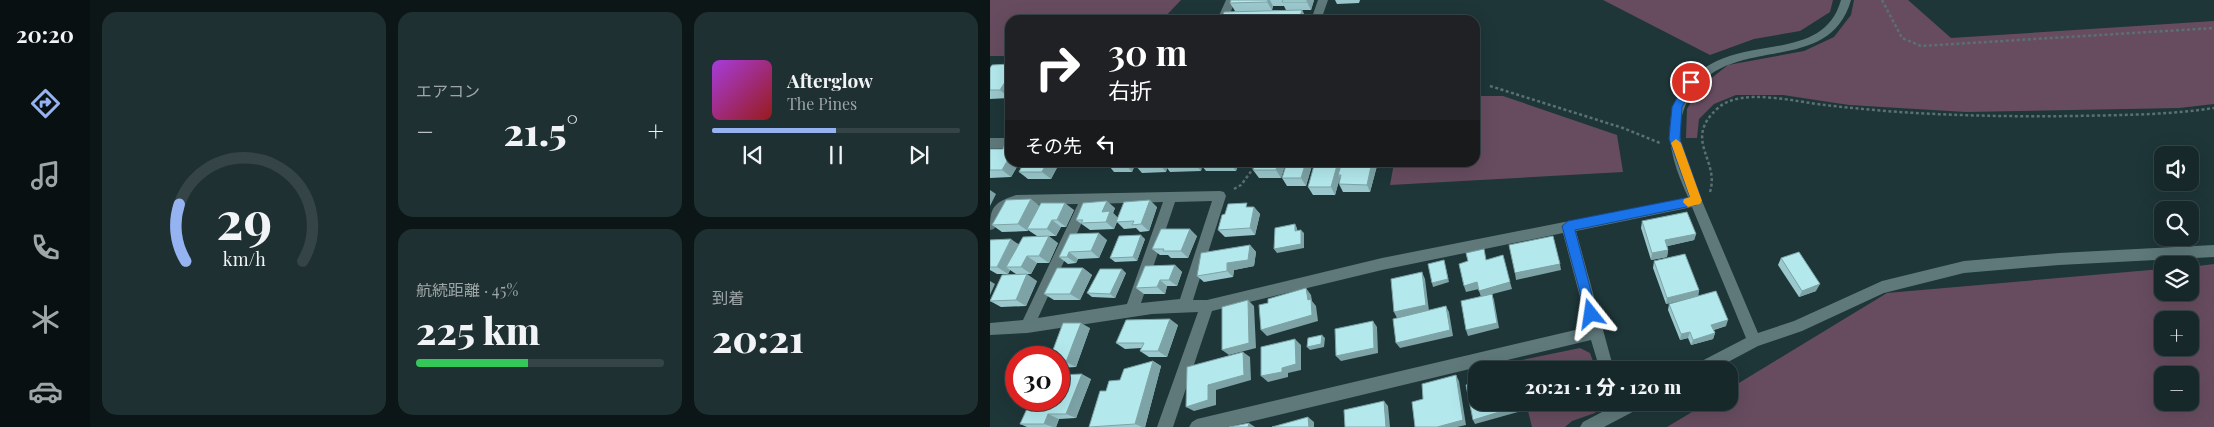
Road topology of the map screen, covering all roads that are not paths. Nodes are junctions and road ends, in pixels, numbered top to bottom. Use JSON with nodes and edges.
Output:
{"nodes":[{"id":1,"x":1231,"y":0,"type":"edge"},
{"id":2,"x":1323,"y":0,"type":"edge"},
{"id":3,"x":1846,"y":0,"type":"edge"},
{"id":4,"x":1224,"y":15,"type":"edge"},
{"id":5,"x":1318,"y":15,"type":"edge"},
{"id":6,"x":990,"y":143,"type":"edge"},
{"id":7,"x":1005,"y":143,"type":"edge"},
{"id":8,"x":1172,"y":197,"type":"junction"},
{"id":9,"x":1088,"y":198,"type":"junction"},
{"id":10,"x":1696,"y":201,"type":"junction"},
{"id":11,"x":990,"y":225,"type":"edge"},
{"id":12,"x":1568,"y":226,"type":"junction"},
{"id":13,"x":2214,"y":251,"type":"edge"},
{"id":14,"x":1185,"y":304,"type":"junction"},
{"id":15,"x":1207,"y":306,"type":"junction"},
{"id":16,"x":1132,"y":308,"type":"junction"},
{"id":17,"x":1027,"y":327,"type":"junction"},
{"id":18,"x":990,"y":328,"type":"edge"},
{"id":19,"x":1596,"y":332,"type":"junction"},
{"id":20,"x":1754,"y":341,"type":"junction"},
{"id":21,"x":1604,"y":361,"type":"edge"},
{"id":22,"x":1716,"y":361,"type":"edge"},
{"id":23,"x":1612,"y":411,"type":"edge"},
{"id":24,"x":1165,"y":427,"type":"edge"},
{"id":25,"x":1197,"y":427,"type":"edge"},
{"id":26,"x":1588,"y":427,"type":"edge"}],
"edges":[{"from":1,"to":4,"type":"street"},
{"from":2,"to":5,"type":"street"},
{"from":3,"to":10,"type":"street"},
{"from":6,"to":7,"type":"street"},
{"from":8,"to":9,"type":"street"},
{"from":8,"to":14,"type":"street"},
{"from":8,"to":16,"type":"street"},
{"from":9,"to":11,"type":"street"},
{"from":9,"to":17,"type":"street"},
{"from":10,"to":12,"type":"street"},
{"from":10,"to":20,"type":"street"},
{"from":12,"to":15,"type":"street"},
{"from":12,"to":19,"type":"street"},
{"from":13,"to":20,"type":"street"},
{"from":14,"to":15,"type":"street"},
{"from":14,"to":16,"type":"street"},
{"from":15,"to":24,"type":"street"},
{"from":16,"to":17,"type":"street"},
{"from":17,"to":18,"type":"street"},
{"from":19,"to":21,"type":"street"},
{"from":19,"to":25,"type":"street"},
{"from":20,"to":22,"type":"street"},
{"from":23,"to":26,"type":"street"}]}
